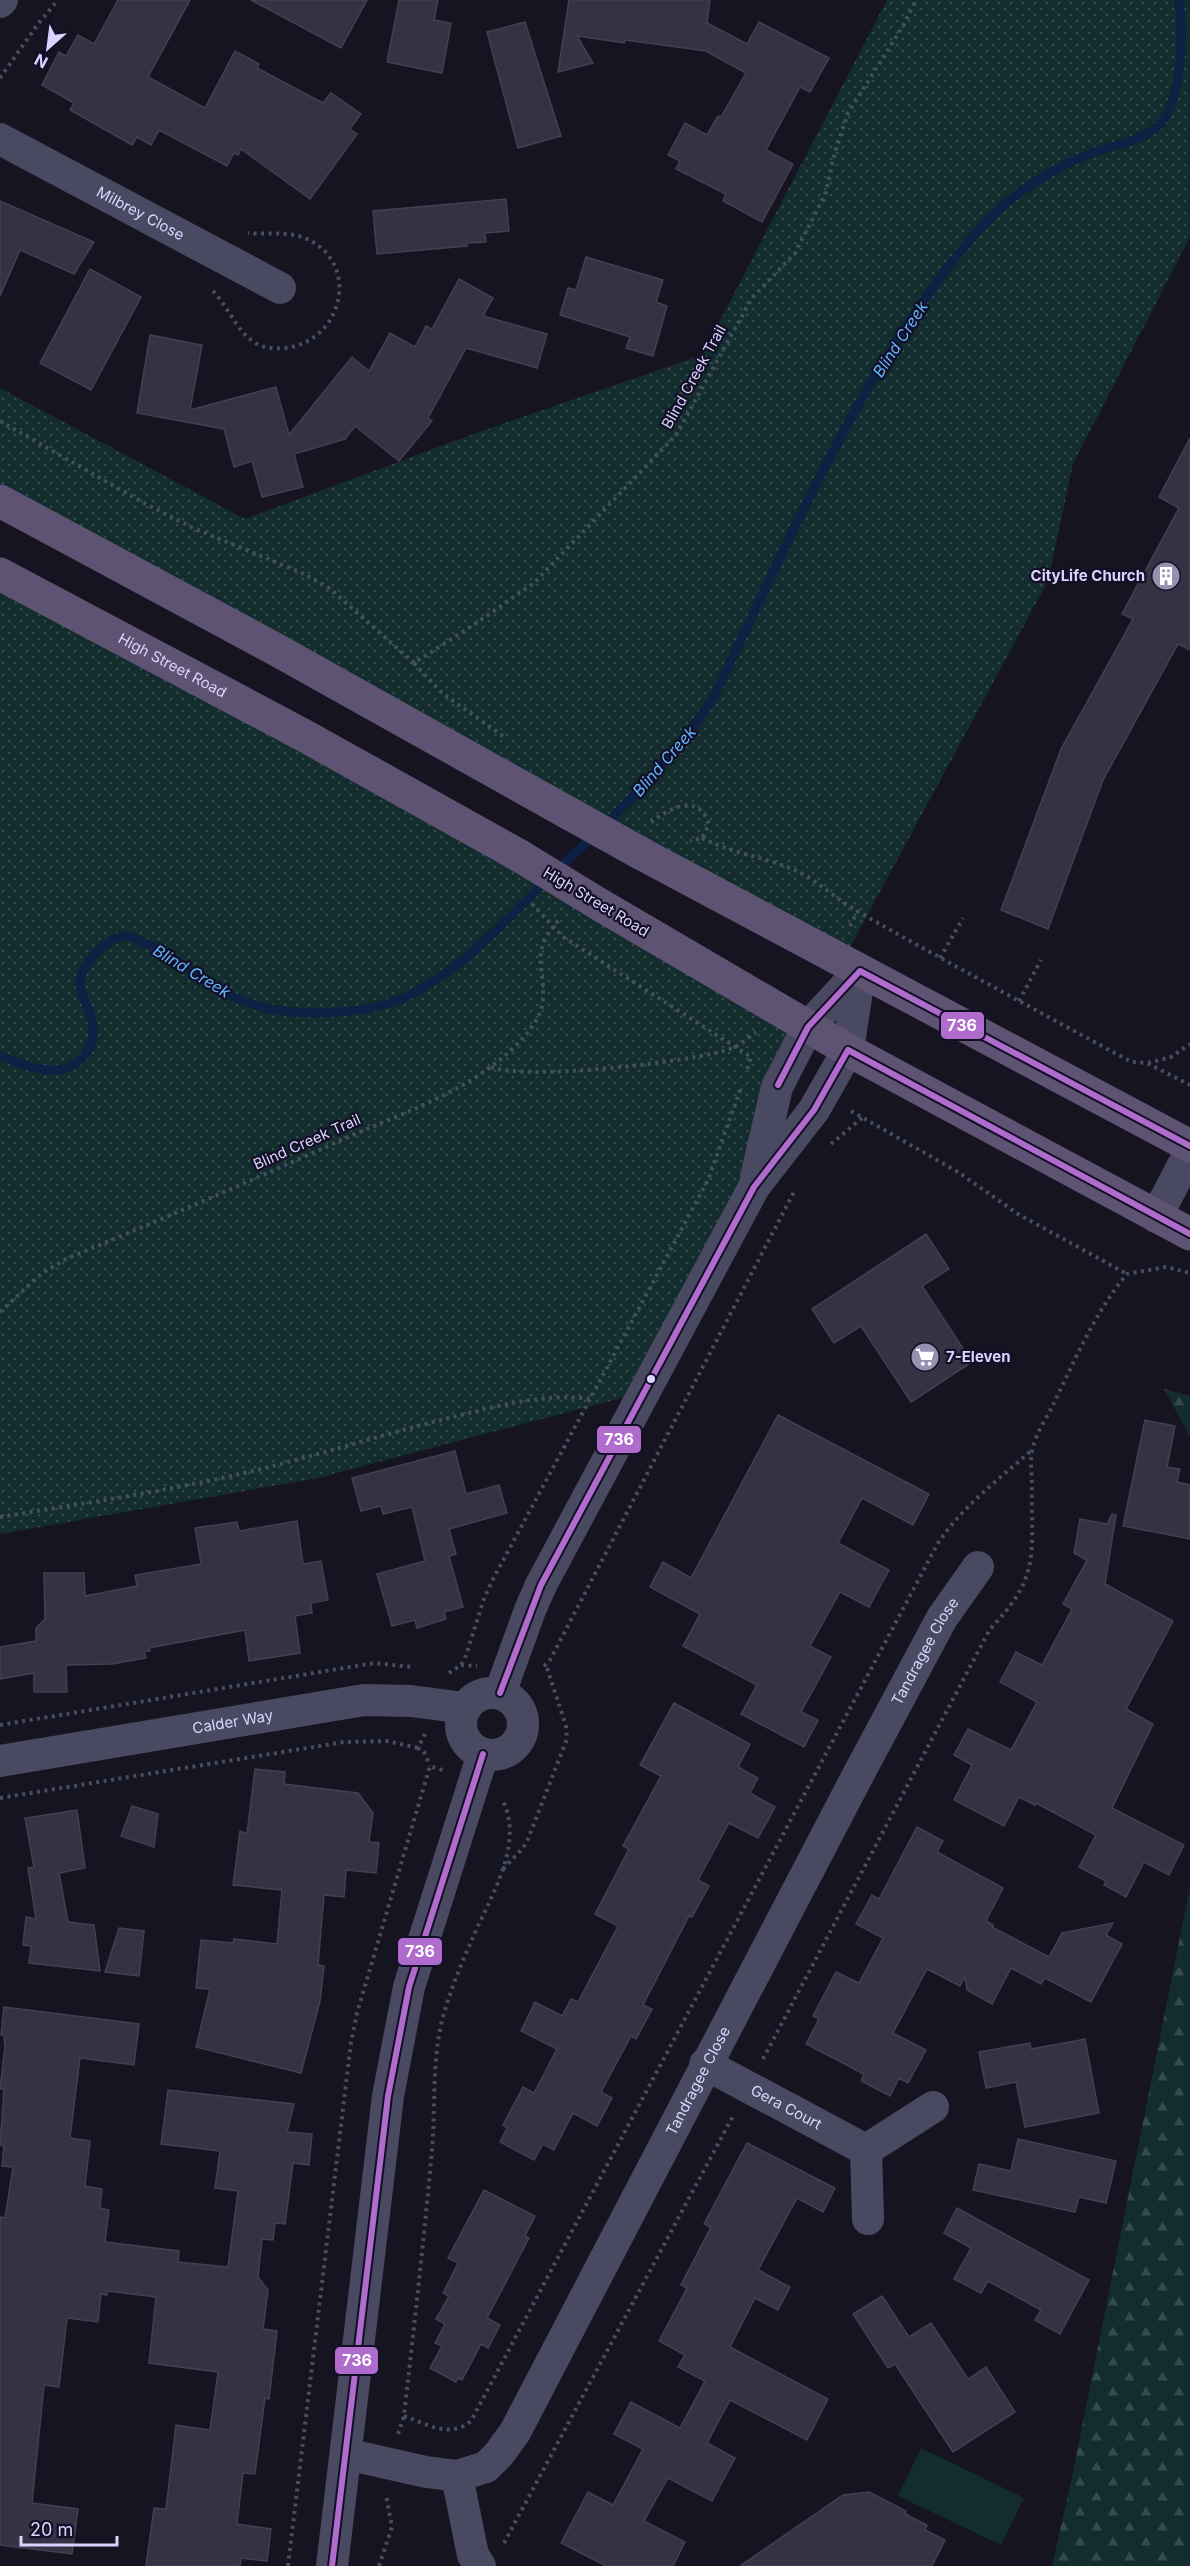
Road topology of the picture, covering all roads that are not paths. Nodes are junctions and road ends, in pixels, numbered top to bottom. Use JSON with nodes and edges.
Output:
{"nodes":[{"id":1,"x":0,"y":139,"type":"edge"},
{"id":2,"x":280,"y":288,"type":"dead end"},
{"id":3,"x":0,"y":501,"type":"edge"},
{"id":4,"x":0,"y":574,"type":"edge"},
{"id":5,"x":860,"y":971,"type":"junction"},
{"id":6,"x":808,"y":1027,"type":"junction"},
{"id":7,"x":848,"y":1050,"type":"junction"},
{"id":8,"x":1190,"y":1146,"type":"edge"},
{"id":9,"x":1190,"y":1152,"type":"edge"},
{"id":10,"x":754,"y":1187,"type":"junction"},
{"id":11,"x":1156,"y":1217,"type":"junction"},
{"id":12,"x":1190,"y":1234,"type":"edge"},
{"id":13,"x":978,"y":1567,"type":"dead end"},
{"id":14,"x":500,"y":1693,"type":"junction"},
{"id":15,"x":464,"y":1708,"type":"junction"},
{"id":16,"x":483,"y":1754,"type":"junction"},
{"id":17,"x":0,"y":1761,"type":"edge"},
{"id":18,"x":705,"y":2064,"type":"junction"},
{"id":19,"x":933,"y":2107,"type":"dead end"},
{"id":20,"x":867,"y":2150,"type":"junction"},
{"id":21,"x":868,"y":2219,"type":"dead end"},
{"id":22,"x":346,"y":2454,"type":"junction"},
{"id":23,"x":457,"y":2476,"type":"junction"},
{"id":24,"x":490,"y":2560,"type":"edge"},
{"id":25,"x":332,"y":2566,"type":"edge"}],
"edges":[{"from":1,"to":2,"type":"street","name":"Milbrey Close"},
{"from":3,"to":5,"type":"main road","bridge":true},
{"from":4,"to":6,"type":"main road","name":"High Street Road","bridge":true},
{"from":5,"to":6,"type":"street"},
{"from":5,"to":7,"type":"street"},
{"from":5,"to":8,"type":"main road"},
{"from":6,"to":7,"type":"main road","name":"High Street Road"},
{"from":6,"to":10,"type":"street"},
{"from":7,"to":10,"type":"street"},
{"from":7,"to":11,"type":"main road","name":"High Street Road"},
{"from":9,"to":11,"type":"street"},
{"from":10,"to":14,"type":"street"},
{"from":11,"to":12,"type":"main road","name":"High Street Road"},
{"from":13,"to":18,"type":"street","name":"Tandragee Close"},
{"from":14,"to":15,"type":"street"},
{"from":14,"to":16,"type":"street"},
{"from":15,"to":16,"type":"street"},
{"from":15,"to":17,"type":"street","name":"Calder Way"},
{"from":16,"to":22,"type":"street"},
{"from":18,"to":20,"type":"street","name":"Gera Court"},
{"from":18,"to":23,"type":"street","name":"Tandragee Close"},
{"from":19,"to":20,"type":"street"},
{"from":20,"to":21,"type":"street"},
{"from":22,"to":23,"type":"street","name":"Tandragee Close"},
{"from":22,"to":25,"type":"street"},
{"from":23,"to":24,"type":"street"}]}
